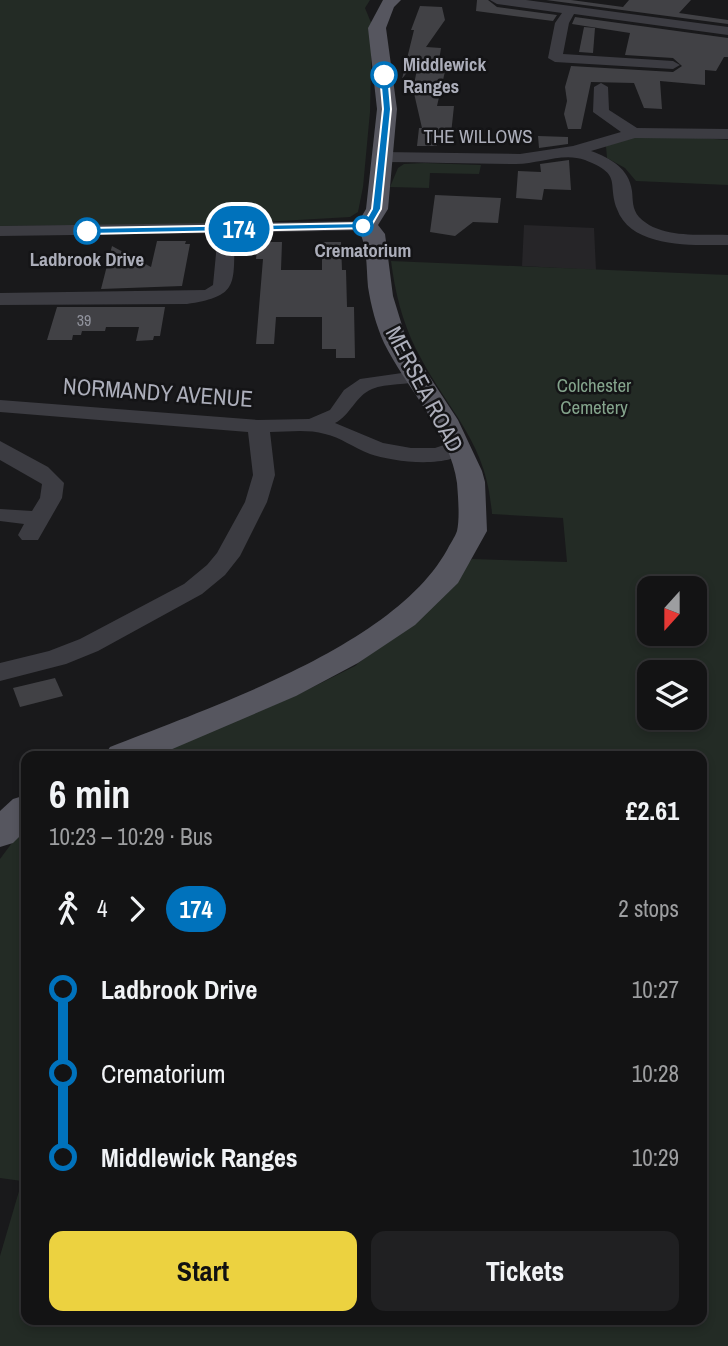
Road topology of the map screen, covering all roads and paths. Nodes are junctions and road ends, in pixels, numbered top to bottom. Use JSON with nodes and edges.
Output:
{"nodes":[{"id":1,"x":393,"y":0,"type":"edge"},
{"id":2,"x":497,"y":0,"type":"edge"},
{"id":3,"x":570,"y":11,"type":"junction"},
{"id":4,"x":728,"y":31,"type":"edge"},
{"id":5,"x":673,"y":65,"type":"dead end"},
{"id":6,"x":618,"y":98,"type":"dead end"},
{"id":7,"x":634,"y":133,"type":"junction"},
{"id":8,"x":728,"y":134,"type":"edge"},
{"id":9,"x":575,"y":151,"type":"junction"},
{"id":10,"x":382,"y":157,"type":"junction"},
{"id":11,"x":367,"y":226,"type":"junction"},
{"id":12,"x":227,"y":229,"type":"junction"},
{"id":13,"x":0,"y":231,"type":"edge"},
{"id":14,"x":728,"y":240,"type":"edge"},
{"id":15,"x":0,"y":299,"type":"edge"},
{"id":16,"x":416,"y":377,"type":"junction"},
{"id":17,"x":4,"y":412,"type":"edge"},
{"id":18,"x":313,"y":425,"type":"junction"},
{"id":19,"x":258,"y":426,"type":"junction"},
{"id":20,"x":459,"y":447,"type":"junction"},
{"id":21,"x":0,"y":448,"type":"edge"},
{"id":22,"x":4,"y":515,"type":"dead end"},
{"id":23,"x":35,"y":527,"type":"joint"},
{"id":24,"x":0,"y":672,"type":"edge"},
{"id":25,"x":134,"y":751,"type":"edge"},
{"id":26,"x":21,"y":813,"type":"edge"},
{"id":27,"x":0,"y":833,"type":"edge"}],
"edges":[{"from":1,"to":10,"type":"main road"},
{"from":2,"to":3,"type":"street"},
{"from":3,"to":4,"type":"street"},
{"from":3,"to":5,"type":"street"},
{"from":6,"to":7,"type":"street"},
{"from":7,"to":8,"type":"street","name":"THE WILLOWS"},
{"from":7,"to":9,"type":"street","name":"THE WILLOWS"},
{"from":9,"to":10,"type":"street","name":"THE WILLOWS"},
{"from":9,"to":14,"type":"street"},
{"from":10,"to":11,"type":"main road"},
{"from":11,"to":12,"type":"street"},
{"from":11,"to":16,"type":"main road","name":"MERSEA ROAD"},
{"from":12,"to":13,"type":"street"},
{"from":12,"to":15,"type":"street"},
{"from":16,"to":18,"type":"street"},
{"from":16,"to":20,"type":"main road","name":"MERSEA ROAD"},
{"from":17,"to":19,"type":"street","name":"NORMANDY AVENUE"},
{"from":18,"to":19,"type":"street","name":"NORMANDY AVENUE"},
{"from":18,"to":20,"type":"street","name":"NORMANDY AVENUE"},
{"from":19,"to":24,"type":"street"},
{"from":20,"to":25,"type":"main road","name":"MERSEA ROAD"},
{"from":21,"to":23,"type":"street"},
{"from":22,"to":23,"type":"street"},
{"from":26,"to":27,"type":"main road"}]}
